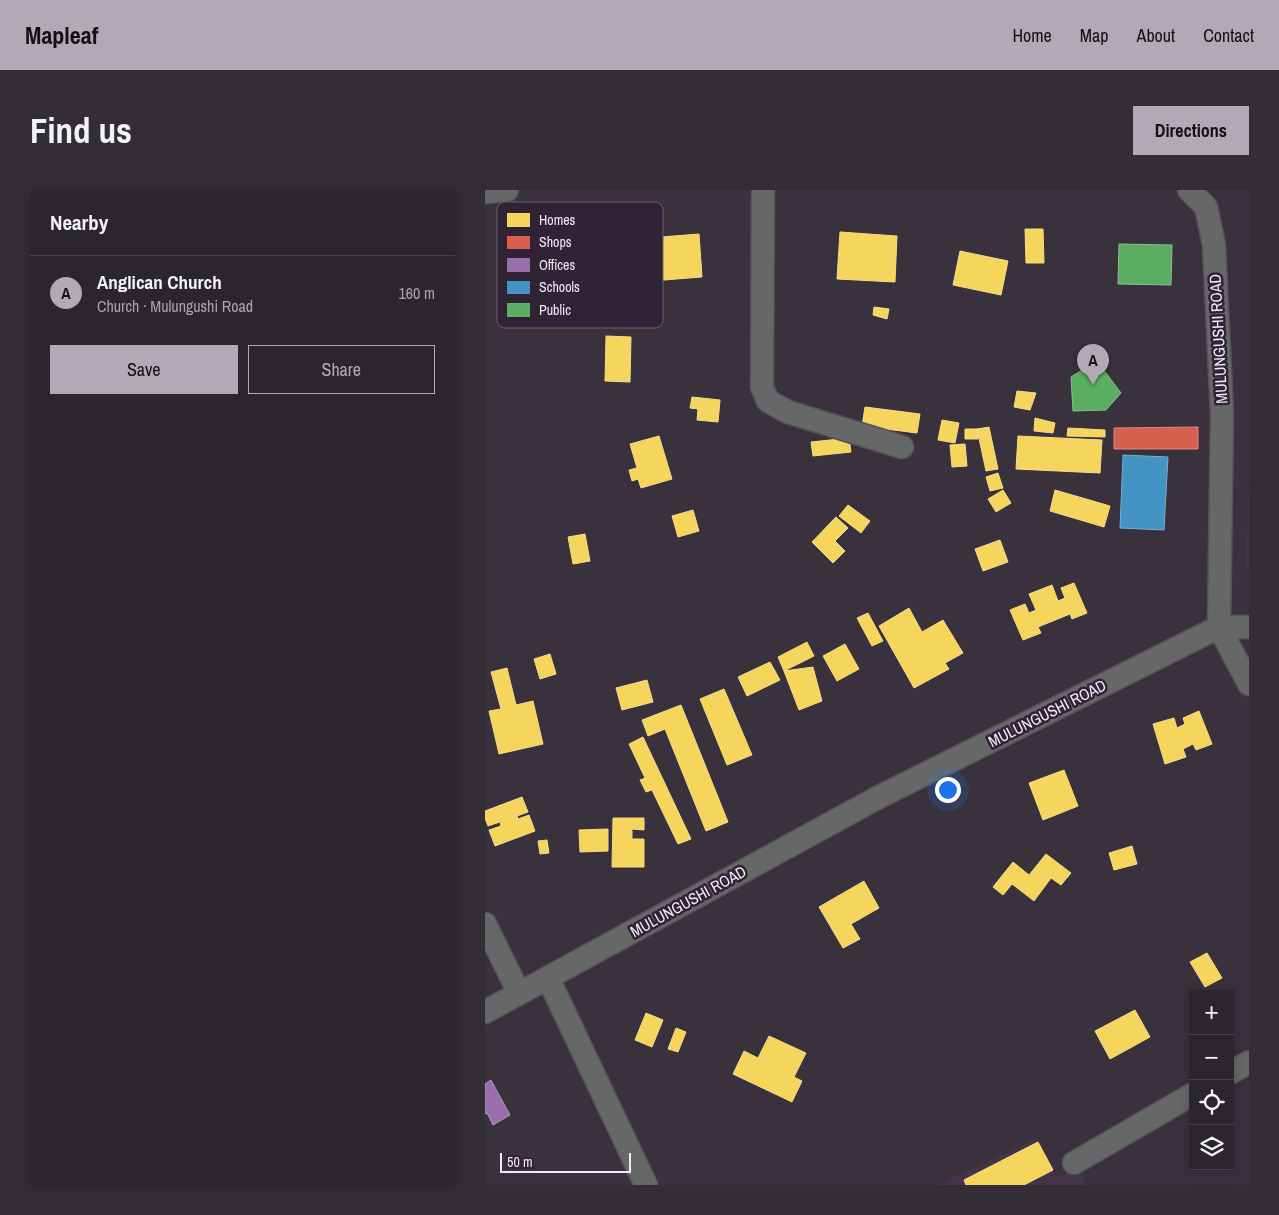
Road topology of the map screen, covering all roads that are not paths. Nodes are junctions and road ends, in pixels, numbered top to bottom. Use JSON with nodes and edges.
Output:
{"nodes":[{"id":1,"x":507,"y":190,"type":"edge"},
{"id":2,"x":763,"y":190,"type":"edge"},
{"id":3,"x":1189,"y":190,"type":"edge"},
{"id":4,"x":485,"y":192,"type":"edge"},
{"id":5,"x":903,"y":447,"type":"dead end"},
{"id":6,"x":1219,"y":627,"type":"junction"},
{"id":7,"x":1249,"y":627,"type":"edge"},
{"id":8,"x":1249,"y":684,"type":"edge"},
{"id":9,"x":485,"y":924,"type":"edge"},
{"id":10,"x":548,"y":978,"type":"junction"},
{"id":11,"x":519,"y":993,"type":"junction"},
{"id":12,"x":485,"y":1012,"type":"edge"},
{"id":13,"x":1249,"y":1062,"type":"edge"},
{"id":14,"x":1234,"y":1071,"type":"edge"},
{"id":15,"x":1189,"y":1096,"type":"edge"},
{"id":16,"x":1074,"y":1163,"type":"dead end"},
{"id":17,"x":646,"y":1185,"type":"edge"}],
"edges":[{"from":1,"to":4,"type":"street"},
{"from":2,"to":5,"type":"street"},
{"from":3,"to":6,"type":"street","name":"MULUNGUSHI ROAD"},
{"from":6,"to":7,"type":"street"},
{"from":6,"to":8,"type":"street"},
{"from":6,"to":10,"type":"street","name":"MULUNGUSHI ROAD"},
{"from":9,"to":11,"type":"street"},
{"from":10,"to":11,"type":"street","name":"MULUNGUSHI ROAD"},
{"from":10,"to":17,"type":"street"},
{"from":11,"to":12,"type":"street","name":"MULUNGUSHI ROAD"},
{"from":13,"to":14,"type":"street"},
{"from":15,"to":16,"type":"street"}]}
